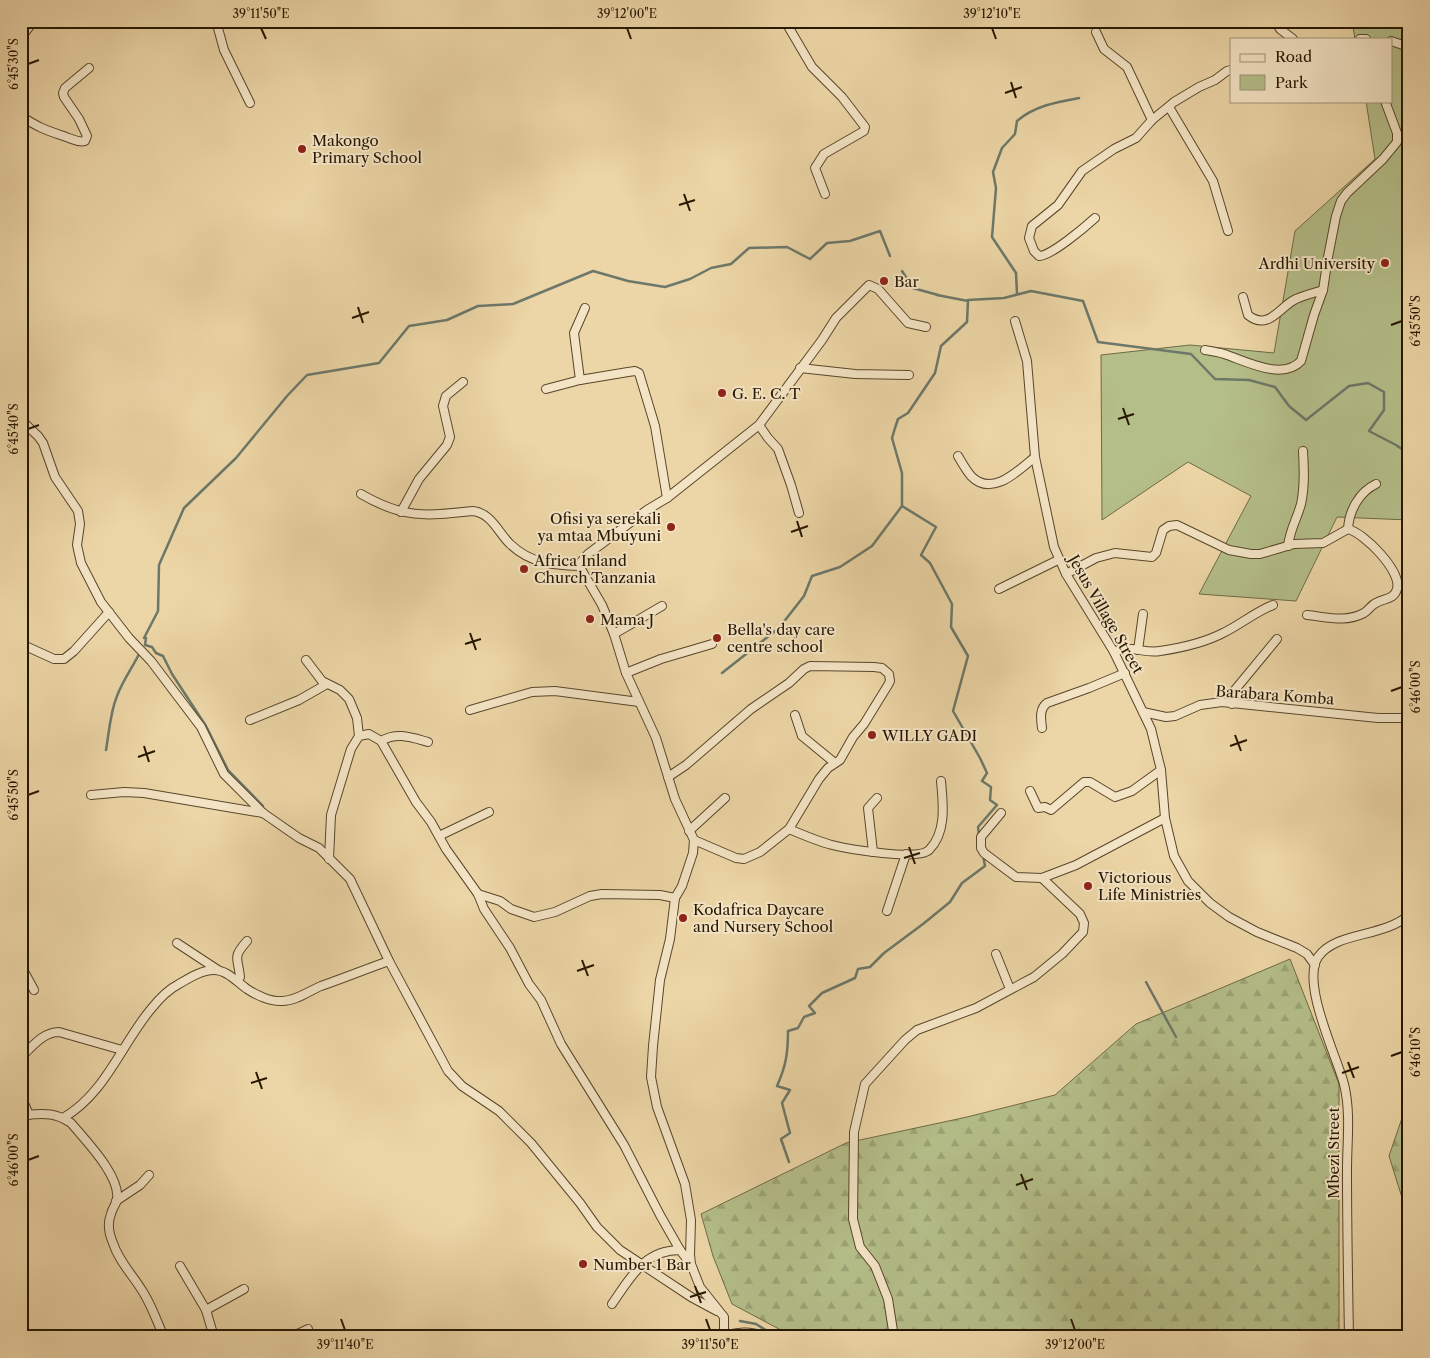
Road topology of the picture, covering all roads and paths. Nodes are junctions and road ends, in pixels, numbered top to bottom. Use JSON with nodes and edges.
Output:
{"nodes":[{"id":1,"x":34,"y":21,"type":"edge"},
{"id":2,"x":216,"y":21,"type":"edge"},
{"id":3,"x":785,"y":21,"type":"edge"},
{"id":4,"x":1275,"y":21,"type":"edge"},
{"id":5,"x":1096,"y":32,"type":"dead end"},
{"id":6,"x":21,"y":37,"type":"edge"},
{"id":7,"x":1292,"y":38,"type":"edge"},
{"id":8,"x":1392,"y":41,"type":"edge"},
{"id":9,"x":1409,"y":47,"type":"edge"},
{"id":10,"x":89,"y":68,"type":"dead end"},
{"id":11,"x":1230,"y":70,"type":"edge"},
{"id":12,"x":1386,"y":102,"type":"edge"},
{"id":13,"x":250,"y":103,"type":"dead end"},
{"id":14,"x":1168,"y":107,"type":"junction"},
{"id":15,"x":21,"y":116,"type":"edge"},
{"id":16,"x":1152,"y":120,"type":"junction"},
{"id":17,"x":825,"y":194,"type":"dead end"},
{"id":18,"x":1095,"y":218,"type":"dead end"},
{"id":19,"x":1228,"y":231,"type":"dead end"},
{"id":20,"x":1323,"y":290,"type":"junction"},
{"id":21,"x":1243,"y":297,"type":"dead end"},
{"id":22,"x":585,"y":308,"type":"dead end"},
{"id":23,"x":1015,"y":321,"type":"dead end"},
{"id":24,"x":926,"y":327,"type":"dead end"},
{"id":25,"x":1205,"y":350,"type":"dead end"},
{"id":26,"x":800,"y":368,"type":"junction"},
{"id":27,"x":909,"y":375,"type":"dead end"},
{"id":28,"x":580,"y":380,"type":"junction"},
{"id":29,"x":463,"y":382,"type":"dead end"},
{"id":30,"x":546,"y":389,"type":"dead end"},
{"id":31,"x":21,"y":420,"type":"edge"},
{"id":32,"x":759,"y":425,"type":"junction"},
{"id":33,"x":24,"y":429,"type":"edge"},
{"id":34,"x":1303,"y":451,"type":"dead end"},
{"id":35,"x":958,"y":456,"type":"dead end"},
{"id":36,"x":1035,"y":457,"type":"junction"},
{"id":37,"x":1376,"y":484,"type":"dead end"},
{"id":38,"x":361,"y":494,"type":"dead end"},
{"id":39,"x":667,"y":498,"type":"junction"},
{"id":40,"x":402,"y":512,"type":"junction"},
{"id":41,"x":798,"y":513,"type":"dead end"},
{"id":42,"x":1348,"y":529,"type":"junction"},
{"id":43,"x":1288,"y":546,"type":"junction"},
{"id":44,"x":1058,"y":560,"type":"junction"},
{"id":45,"x":580,"y":566,"type":"junction"},
{"id":46,"x":1066,"y":574,"type":"junction"},
{"id":47,"x":1000,"y":589,"type":"dead end"},
{"id":48,"x":1273,"y":605,"type":"dead end"},
{"id":49,"x":662,"y":606,"type":"dead end"},
{"id":50,"x":109,"y":612,"type":"junction"},
{"id":51,"x":1143,"y":614,"type":"dead end"},
{"id":52,"x":1307,"y":615,"type":"dead end"},
{"id":53,"x":614,"y":634,"type":"junction"},
{"id":54,"x":1278,"y":639,"type":"dead end"},
{"id":55,"x":21,"y":644,"type":"edge"},
{"id":56,"x":712,"y":644,"type":"dead end"},
{"id":57,"x":1138,"y":650,"type":"junction"},
{"id":58,"x":1114,"y":652,"type":"junction"},
{"id":59,"x":306,"y":660,"type":"dead end"},
{"id":60,"x":626,"y":673,"type":"junction"},
{"id":61,"x":1125,"y":673,"type":"junction"},
{"id":62,"x":327,"y":684,"type":"junction"},
{"id":63,"x":639,"y":702,"type":"junction"},
{"id":64,"x":1232,"y":704,"type":"junction"},
{"id":65,"x":470,"y":710,"type":"dead end"},
{"id":66,"x":1143,"y":712,"type":"junction"},
{"id":67,"x":795,"y":715,"type":"dead end"},
{"id":68,"x":1409,"y":718,"type":"edge"},
{"id":69,"x":250,"y":720,"type":"dead end"},
{"id":70,"x":1042,"y":728,"type":"dead end"},
{"id":71,"x":359,"y":736,"type":"junction"},
{"id":72,"x":381,"y":741,"type":"junction"},
{"id":73,"x":428,"y":742,"type":"dead end"},
{"id":74,"x":835,"y":763,"type":"junction"},
{"id":75,"x":1161,"y":770,"type":"junction"},
{"id":76,"x":668,"y":776,"type":"junction"},
{"id":77,"x":941,"y":781,"type":"dead end"},
{"id":78,"x":1030,"y":791,"type":"dead end"},
{"id":79,"x":91,"y":794,"type":"dead end"},
{"id":80,"x":724,"y":798,"type":"dead end"},
{"id":81,"x":877,"y":798,"type":"dead end"},
{"id":82,"x":489,"y":812,"type":"dead end"},
{"id":83,"x":264,"y":813,"type":"junction"},
{"id":84,"x":1001,"y":813,"type":"dead end"},
{"id":85,"x":1165,"y":818,"type":"junction"},
{"id":86,"x":788,"y":830,"type":"junction"},
{"id":87,"x":689,"y":832,"type":"junction"},
{"id":88,"x":439,"y":836,"type":"junction"},
{"id":89,"x":694,"y":840,"type":"junction"},
{"id":90,"x":873,"y":852,"type":"junction"},
{"id":91,"x":906,"y":854,"type":"junction"},
{"id":92,"x":329,"y":859,"type":"junction"},
{"id":93,"x":1042,"y":878,"type":"junction"},
{"id":94,"x":478,"y":894,"type":"junction"},
{"id":95,"x":675,"y":898,"type":"junction"},
{"id":96,"x":887,"y":911,"type":"dead end"},
{"id":97,"x":1409,"y":915,"type":"edge"},
{"id":98,"x":247,"y":941,"type":"dead end"},
{"id":99,"x":177,"y":943,"type":"dead end"},
{"id":100,"x":996,"y":954,"type":"dead end"},
{"id":101,"x":389,"y":961,"type":"junction"},
{"id":102,"x":1315,"y":965,"type":"junction"},
{"id":103,"x":22,"y":968,"type":"edge"},
{"id":104,"x":219,"y":971,"type":"junction"},
{"id":105,"x":238,"y":980,"type":"junction"},
{"id":106,"x":1010,"y":989,"type":"junction"},
{"id":107,"x":34,"y":990,"type":"dead end"},
{"id":108,"x":122,"y":1050,"type":"junction"},
{"id":109,"x":21,"y":1057,"type":"edge"},
{"id":110,"x":21,"y":1096,"type":"edge"},
{"id":111,"x":25,"y":1115,"type":"edge"},
{"id":112,"x":63,"y":1118,"type":"junction"},
{"id":113,"x":149,"y":1175,"type":"dead end"},
{"id":114,"x":116,"y":1201,"type":"junction"},
{"id":115,"x":680,"y":1250,"type":"junction"},
{"id":116,"x":691,"y":1264,"type":"junction"},
{"id":117,"x":641,"y":1265,"type":"junction"},
{"id":118,"x":180,"y":1266,"type":"dead end"},
{"id":119,"x":244,"y":1289,"type":"dead end"},
{"id":120,"x":612,"y":1304,"type":"dead end"},
{"id":121,"x":206,"y":1310,"type":"junction"},
{"id":122,"x":721,"y":1313,"type":"junction"},
{"id":123,"x":308,"y":1329,"type":"dead end"},
{"id":124,"x":723,"y":1336,"type":"edge"},
{"id":125,"x":164,"y":1337,"type":"edge"},
{"id":126,"x":214,"y":1337,"type":"edge"},
{"id":127,"x":291,"y":1337,"type":"edge"},
{"id":128,"x":765,"y":1337,"type":"edge"},
{"id":129,"x":894,"y":1337,"type":"edge"},
{"id":130,"x":1349,"y":1337,"type":"edge"}],
"edges":[{"from":1,"to":6,"type":"street"},
{"from":2,"to":13,"type":"street"},
{"from":3,"to":17,"type":"street"},
{"from":4,"to":7,"type":"street"},
{"from":5,"to":16,"type":"street"},
{"from":8,"to":9,"type":"street"},
{"from":10,"to":15,"type":"street"},
{"from":11,"to":14,"type":"street"},
{"from":12,"to":20,"type":"street"},
{"from":14,"to":16,"type":"street"},
{"from":14,"to":19,"type":"street"},
{"from":16,"to":18,"type":"street"},
{"from":20,"to":21,"type":"street"},
{"from":20,"to":25,"type":"street"},
{"from":22,"to":28,"type":"street"},
{"from":23,"to":36,"type":"street","name":"Jesus Village Street"},
{"from":24,"to":26,"type":"street"},
{"from":26,"to":27,"type":"street"},
{"from":26,"to":32,"type":"street"},
{"from":28,"to":30,"type":"street"},
{"from":28,"to":39,"type":"street"},
{"from":29,"to":40,"type":"street"},
{"from":31,"to":33,"type":"street"},
{"from":32,"to":39,"type":"street"},
{"from":32,"to":41,"type":"street"},
{"from":33,"to":50,"type":"street"},
{"from":34,"to":43,"type":"street"},
{"from":35,"to":36,"type":"street"},
{"from":36,"to":44,"type":"street","name":"Jesus Village Street"},
{"from":37,"to":42,"type":"street"},
{"from":38,"to":40,"type":"street"},
{"from":39,"to":45,"type":"street"},
{"from":40,"to":45,"type":"street"},
{"from":42,"to":43,"type":"street"},
{"from":42,"to":52,"type":"street"},
{"from":43,"to":46,"type":"street"},
{"from":44,"to":46,"type":"street","name":"Jesus Village Street"},
{"from":44,"to":47,"type":"street"},
{"from":45,"to":53,"type":"street"},
{"from":46,"to":58,"type":"street","name":"Jesus Village Street"},
{"from":48,"to":57,"type":"street"},
{"from":49,"to":53,"type":"street"},
{"from":50,"to":55,"type":"street"},
{"from":50,"to":83,"type":"street"},
{"from":51,"to":57,"type":"street"},
{"from":53,"to":60,"type":"street"},
{"from":54,"to":64,"type":"street"},
{"from":56,"to":60,"type":"street"},
{"from":57,"to":58,"type":"street"},
{"from":58,"to":61,"type":"street","name":"Jesus Village Street"},
{"from":59,"to":62,"type":"street"},
{"from":60,"to":63,"type":"street"},
{"from":61,"to":66,"type":"street","name":"Jesus Village Street"},
{"from":61,"to":70,"type":"street"},
{"from":62,"to":69,"type":"street"},
{"from":62,"to":71,"type":"street"},
{"from":63,"to":65,"type":"street"},
{"from":63,"to":76,"type":"street"},
{"from":64,"to":66,"type":"street","name":"Barabara Komba"},
{"from":64,"to":68,"type":"street","name":"Barabara Komba"},
{"from":66,"to":75,"type":"street","name":"Jesus Village Street"},
{"from":67,"to":74,"type":"street"},
{"from":71,"to":72,"type":"street"},
{"from":71,"to":92,"type":"street"},
{"from":72,"to":73,"type":"street"},
{"from":72,"to":88,"type":"street"},
{"from":74,"to":76,"type":"street"},
{"from":74,"to":86,"type":"street"},
{"from":75,"to":78,"type":"street"},
{"from":75,"to":85,"type":"street","name":"Jesus Village Street"},
{"from":76,"to":87,"type":"street"},
{"from":77,"to":91,"type":"street"},
{"from":79,"to":83,"type":"street"},
{"from":80,"to":87,"type":"street"},
{"from":81,"to":90,"type":"street"},
{"from":82,"to":88,"type":"street"},
{"from":83,"to":92,"type":"street"},
{"from":84,"to":93,"type":"street"},
{"from":85,"to":93,"type":"street"},
{"from":85,"to":102,"type":"street","name":"Jesus Village Street"},
{"from":86,"to":89,"type":"street"},
{"from":86,"to":90,"type":"street"},
{"from":87,"to":89,"type":"street"},
{"from":88,"to":94,"type":"street"},
{"from":89,"to":95,"type":"street"},
{"from":90,"to":91,"type":"street"},
{"from":91,"to":96,"type":"street"},
{"from":92,"to":101,"type":"street"},
{"from":93,"to":106,"type":"street"},
{"from":94,"to":95,"type":"street"},
{"from":94,"to":115,"type":"street"},
{"from":95,"to":116,"type":"street"},
{"from":97,"to":102,"type":"street"},
{"from":98,"to":105,"type":"street"},
{"from":99,"to":104,"type":"street"},
{"from":100,"to":106,"type":"street"},
{"from":101,"to":105,"type":"street"},
{"from":101,"to":117,"type":"street"},
{"from":102,"to":130,"type":"street","name":"Mbezi Street"},
{"from":103,"to":107,"type":"street"},
{"from":104,"to":105,"type":"street"},
{"from":104,"to":108,"type":"street"},
{"from":106,"to":129,"type":"street"},
{"from":108,"to":109,"type":"street"},
{"from":108,"to":112,"type":"street"},
{"from":110,"to":111,"type":"street"},
{"from":111,"to":112,"type":"street"},
{"from":112,"to":114,"type":"street"},
{"from":113,"to":114,"type":"street"},
{"from":114,"to":125,"type":"street"},
{"from":115,"to":116,"type":"street"},
{"from":115,"to":117,"type":"street"},
{"from":116,"to":122,"type":"street"},
{"from":117,"to":120,"type":"street"},
{"from":117,"to":122,"type":"street"},
{"from":118,"to":121,"type":"street"},
{"from":119,"to":121,"type":"street"},
{"from":121,"to":126,"type":"street"},
{"from":122,"to":124,"type":"street"},
{"from":123,"to":127,"type":"street"},
{"from":124,"to":128,"type":"street"}]}
